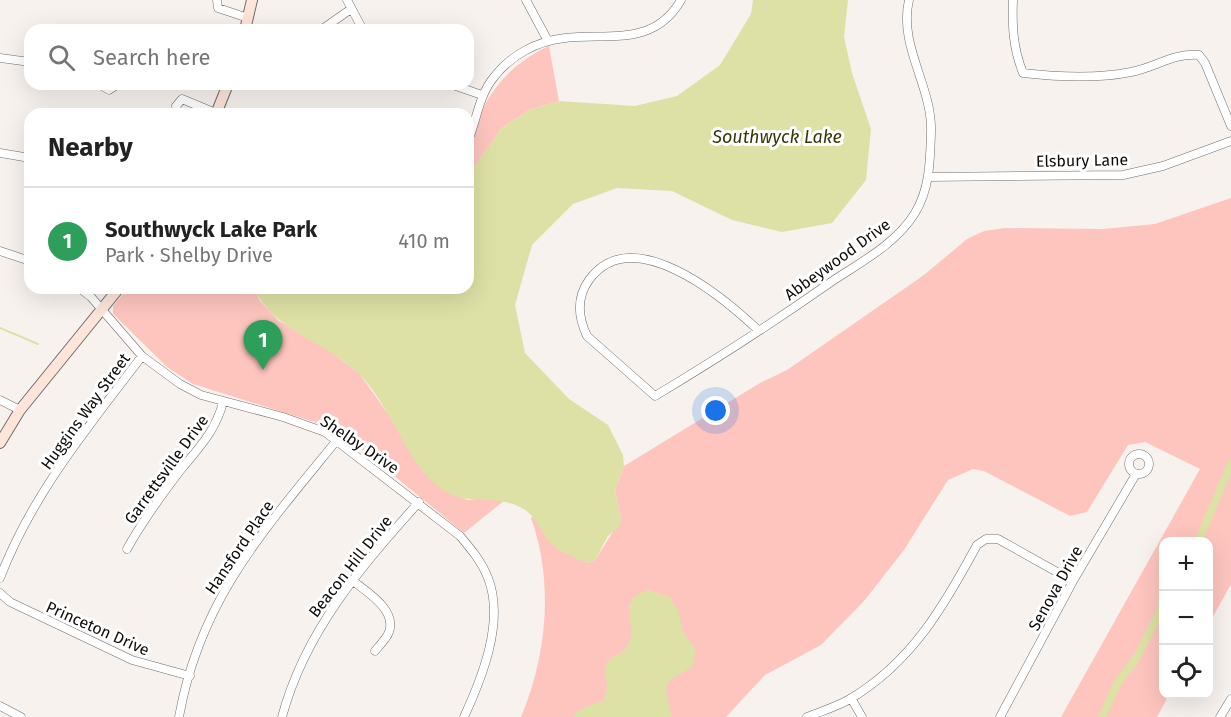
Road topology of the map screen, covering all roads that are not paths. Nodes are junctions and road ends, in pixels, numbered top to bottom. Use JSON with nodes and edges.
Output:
{"nodes":[{"id":1,"x":217,"y":0,"type":"edge"},
{"id":2,"x":252,"y":0,"type":"edge"},
{"id":3,"x":347,"y":0,"type":"edge"},
{"id":4,"x":525,"y":0,"type":"edge"},
{"id":5,"x":681,"y":0,"type":"edge"},
{"id":6,"x":909,"y":0,"type":"edge"},
{"id":7,"x":1013,"y":0,"type":"edge"},
{"id":8,"x":351,"y":9,"type":"junction"},
{"id":9,"x":248,"y":18,"type":"junction"},
{"id":10,"x":246,"y":24,"type":"edge"},
{"id":11,"x":330,"y":24,"type":"edge"},
{"id":12,"x":356,"y":24,"type":"edge"},
{"id":13,"x":548,"y":41,"type":"junction"},
{"id":14,"x":0,"y":58,"type":"edge"},
{"id":15,"x":24,"y":61,"type":"edge"},
{"id":16,"x":226,"y":90,"type":"edge"},
{"id":17,"x":467,"y":90,"type":"edge"},
{"id":18,"x":482,"y":95,"type":"junction"},
{"id":19,"x":176,"y":108,"type":"edge"},
{"id":20,"x":203,"y":108,"type":"edge"},
{"id":21,"x":219,"y":108,"type":"edge"},
{"id":22,"x":474,"y":121,"type":"edge"},
{"id":23,"x":1231,"y":126,"type":"edge"},
{"id":24,"x":1231,"y":141,"type":"edge"},
{"id":25,"x":0,"y":153,"type":"edge"},
{"id":26,"x":24,"y":157,"type":"edge"},
{"id":27,"x":929,"y":177,"type":"junction"},
{"id":28,"x":0,"y":251,"type":"edge"},
{"id":29,"x":24,"y":259,"type":"edge"},
{"id":30,"x":85,"y":294,"type":"edge"},
{"id":31,"x":114,"y":294,"type":"edge"},
{"id":32,"x":101,"y":310,"type":"junction"},
{"id":33,"x":758,"y":330,"type":"junction"},
{"id":34,"x":142,"y":356,"type":"junction"},
{"id":35,"x":0,"y":400,"type":"edge"},
{"id":36,"x":223,"y":402,"type":"junction"},
{"id":37,"x":20,"y":410,"type":"junction"},
{"id":38,"x":337,"y":440,"type":"junction"},
{"id":39,"x":0,"y":443,"type":"edge"},
{"id":40,"x":1136,"y":474,"type":"dead end"},
{"id":41,"x":419,"y":502,"type":"junction"},
{"id":42,"x":127,"y":549,"type":"dead end"},
{"id":43,"x":0,"y":578,"type":"edge"},
{"id":44,"x":352,"y":581,"type":"junction"},
{"id":45,"x":1072,"y":581,"type":"junction"},
{"id":46,"x":0,"y":593,"type":"edge"},
{"id":47,"x":375,"y":651,"type":"dead end"},
{"id":48,"x":190,"y":676,"type":"junction"},
{"id":49,"x":851,"y":698,"type":"junction"},
{"id":50,"x":1230,"y":701,"type":"edge"},
{"id":51,"x":0,"y":706,"type":"edge"},
{"id":52,"x":833,"y":708,"type":"junction"},
{"id":53,"x":21,"y":717,"type":"edge"},
{"id":54,"x":179,"y":717,"type":"edge"},
{"id":55,"x":282,"y":717,"type":"edge"},
{"id":56,"x":464,"y":717,"type":"edge"},
{"id":57,"x":807,"y":717,"type":"edge"},
{"id":58,"x":838,"y":717,"type":"edge"},
{"id":59,"x":862,"y":717,"type":"edge"},
{"id":60,"x":1000,"y":717,"type":"edge"},
{"id":61,"x":1221,"y":717,"type":"edge"}],
"edges":[{"from":1,"to":9,"type":"street"},
{"from":2,"to":9,"type":"street"},
{"from":3,"to":8,"type":"street"},
{"from":4,"to":13,"type":"street"},
{"from":5,"to":13,"type":"street"},
{"from":6,"to":27,"type":"street","name":"Abbeywood Drive"},
{"from":7,"to":23,"type":"street"},
{"from":8,"to":11,"type":"street"},
{"from":8,"to":12,"type":"street"},
{"from":9,"to":10,"type":"street"},
{"from":13,"to":18,"type":"street"},
{"from":14,"to":15,"type":"street"},
{"from":16,"to":21,"type":"street"},
{"from":17,"to":18,"type":"street"},
{"from":18,"to":22,"type":"street"},
{"from":19,"to":20,"type":"street"},
{"from":24,"to":27,"type":"street","name":"Elsbury Lane"},
{"from":25,"to":26,"type":"street"},
{"from":27,"to":33,"type":"street","name":"Abbeywood Drive"},
{"from":28,"to":29,"type":"street"},
{"from":30,"to":32,"type":"street","name":"Shelby Drive"},
{"from":31,"to":32,"type":"street"},
{"from":32,"to":34,"type":"street","name":"Shelby Drive"},
{"from":32,"to":37,"type":"street"},
{"from":33,"to":33,"type":"street","name":"Abbeywood Drive"},
{"from":34,"to":36,"type":"street","name":"Shelby Drive"},
{"from":34,"to":43,"type":"street","name":"Huggins Way Street"},
{"from":35,"to":37,"type":"street"},
{"from":36,"to":38,"type":"street","name":"Shelby Drive"},
{"from":36,"to":42,"type":"street","name":"Garrettsville Drive"},
{"from":37,"to":39,"type":"street"},
{"from":38,"to":41,"type":"street","name":"Shelby Drive"},
{"from":38,"to":48,"type":"street","name":"Hansford Place"},
{"from":40,"to":45,"type":"street","name":"Senova Drive"},
{"from":41,"to":44,"type":"street","name":"Beacon Hill Drive"},
{"from":41,"to":56,"type":"street","name":"Shelby Drive"},
{"from":44,"to":47,"type":"street"},
{"from":44,"to":55,"type":"street","name":"Beacon Hill Drive"},
{"from":45,"to":49,"type":"street"},
{"from":45,"to":60,"type":"street","name":"Senova Drive"},
{"from":46,"to":48,"type":"street","name":"Princeton Drive"},
{"from":48,"to":54,"type":"street","name":"Hansford Place"},
{"from":49,"to":52,"type":"street"},
{"from":49,"to":59,"type":"street"},
{"from":50,"to":61,"type":"street"},
{"from":51,"to":53,"type":"street"},
{"from":52,"to":57,"type":"street"},
{"from":52,"to":58,"type":"street"}]}
